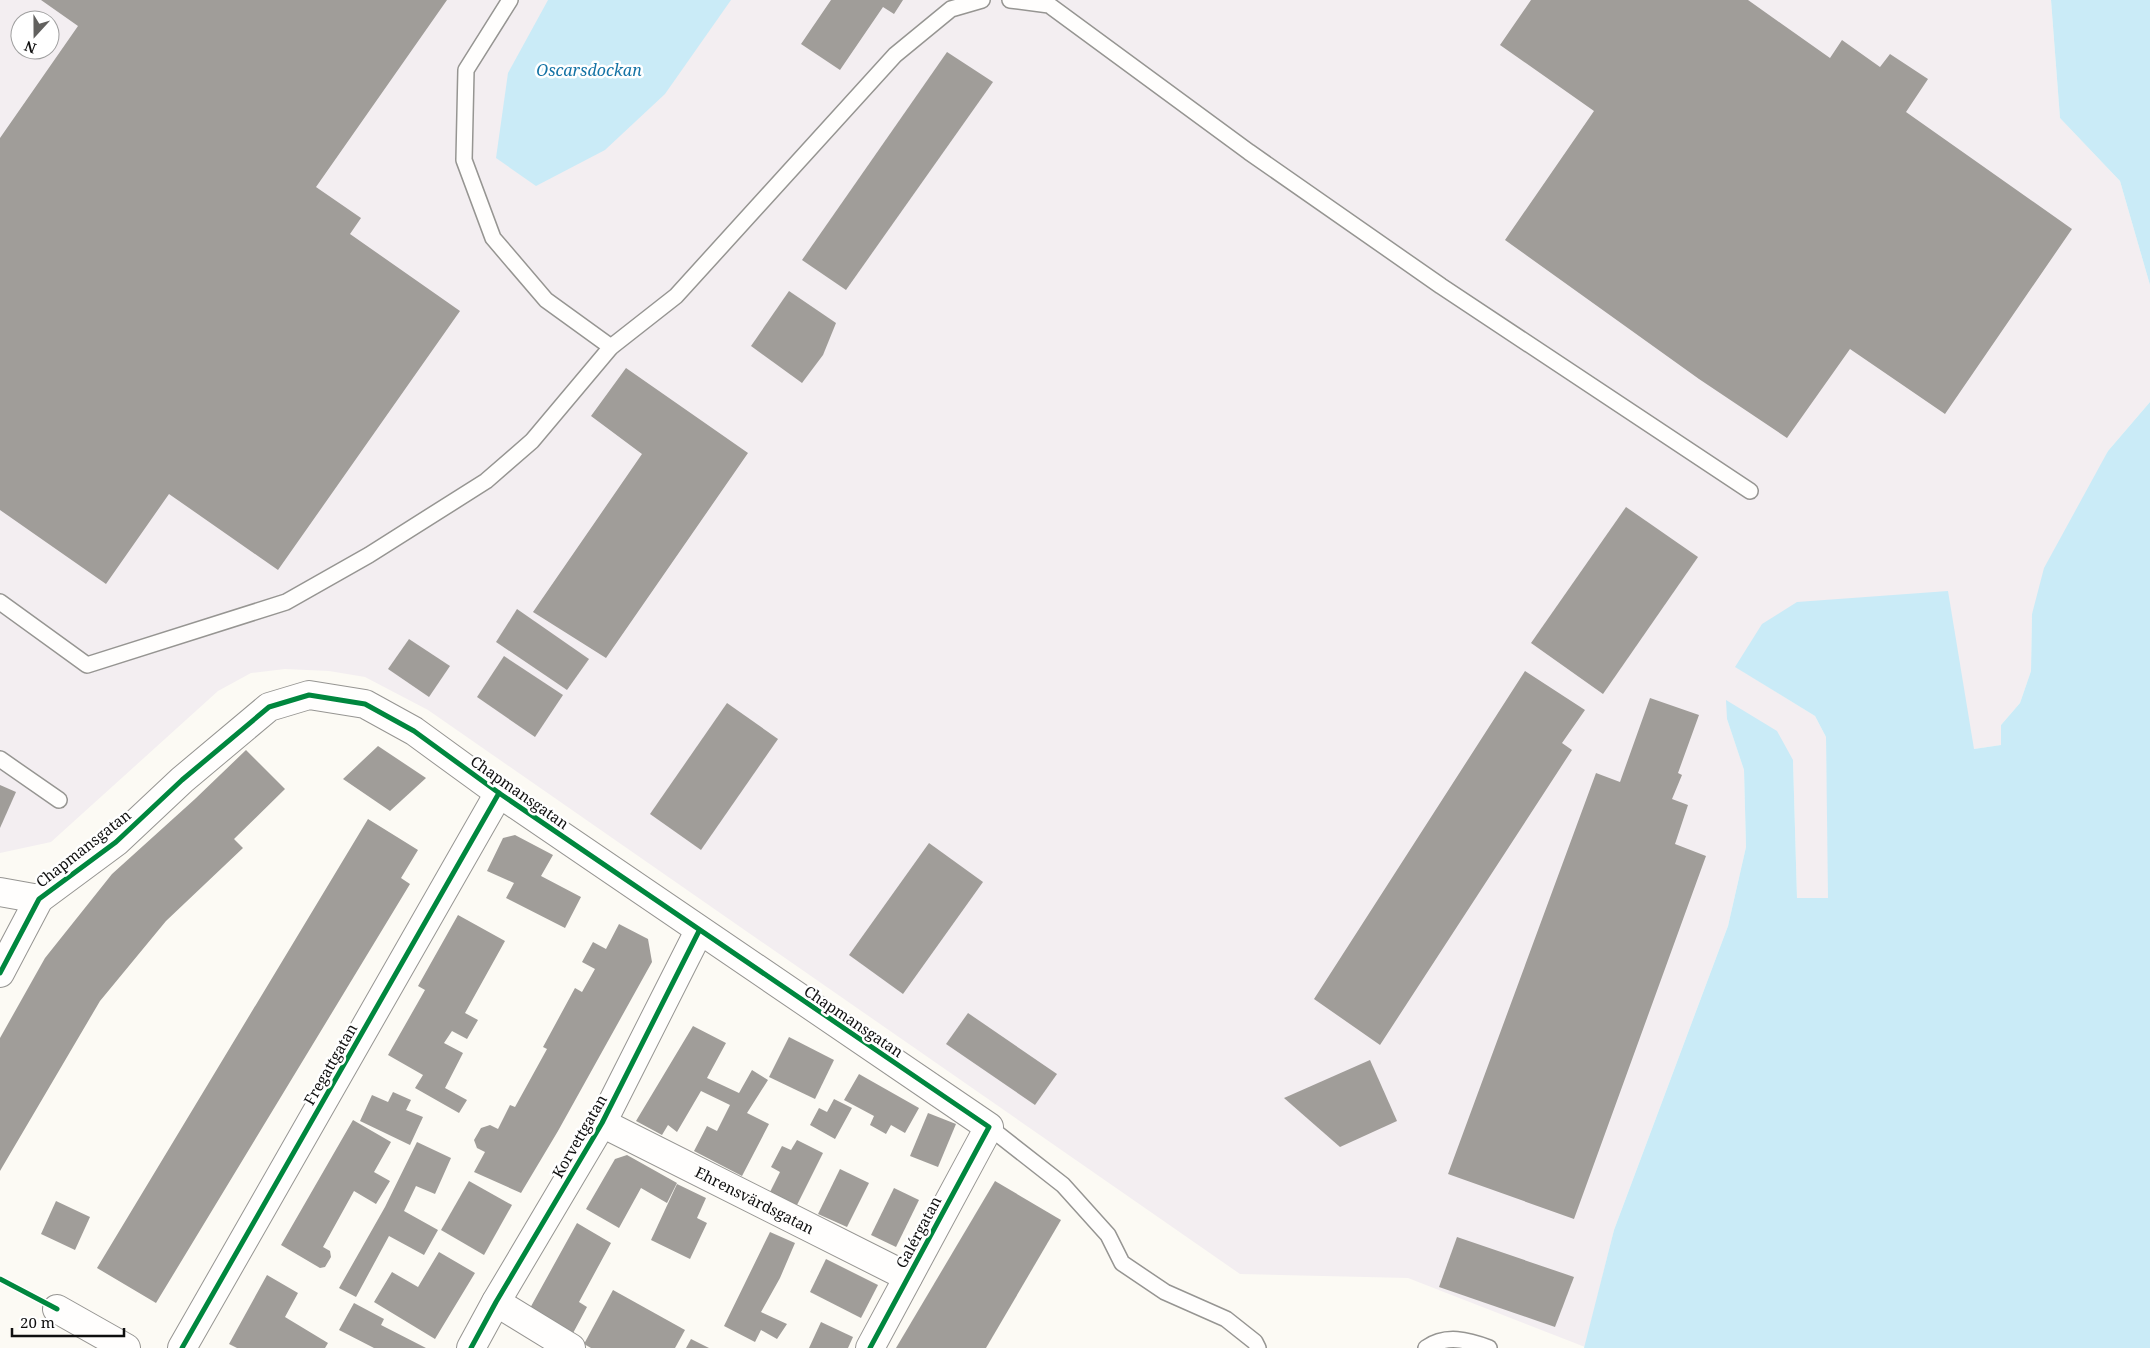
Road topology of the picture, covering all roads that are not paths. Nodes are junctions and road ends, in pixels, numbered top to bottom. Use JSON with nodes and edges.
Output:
{"nodes":[{"id":1,"x":510,"y":0,"type":"edge"},
{"id":2,"x":982,"y":0,"type":"edge"},
{"id":3,"x":1010,"y":0,"type":"edge"},
{"id":4,"x":611,"y":347,"type":"junction"},
{"id":5,"x":1750,"y":491,"type":"dead end"},
{"id":6,"x":0,"y":602,"type":"edge"},
{"id":7,"x":0,"y":759,"type":"edge"},
{"id":8,"x":498,"y":793,"type":"junction"},
{"id":9,"x":59,"y":800,"type":"dead end"},
{"id":10,"x":0,"y":892,"type":"edge"},
{"id":11,"x":39,"y":899,"type":"junction"},
{"id":12,"x":699,"y":931,"type":"junction"},
{"id":13,"x":0,"y":973,"type":"edge"},
{"id":14,"x":602,"y":1122,"type":"junction"},
{"id":15,"x":989,"y":1127,"type":"junction"},
{"id":16,"x":908,"y":1277,"type":"junction"},
{"id":17,"x":496,"y":1302,"type":"junction"},
{"id":18,"x":57,"y":1309,"type":"dead end"},
{"id":19,"x":126,"y":1348,"type":"edge"},
{"id":20,"x":182,"y":1348,"type":"edge"},
{"id":21,"x":471,"y":1348,"type":"edge"},
{"id":22,"x":571,"y":1348,"type":"edge"},
{"id":23,"x":870,"y":1348,"type":"edge"},
{"id":24,"x":1258,"y":1348,"type":"edge"},
{"id":25,"x":1426,"y":1348,"type":"edge"},
{"id":26,"x":1489,"y":1348,"type":"edge"}],
"edges":[{"from":1,"to":4,"type":"lane"},
{"from":2,"to":4,"type":"lane"},
{"from":3,"to":5,"type":"lane"},
{"from":4,"to":6,"type":"lane"},
{"from":7,"to":9,"type":"lane"},
{"from":8,"to":11,"type":"street","name":"Chapmansgatan"},
{"from":8,"to":12,"type":"street","name":"Chapmansgatan"},
{"from":8,"to":20,"type":"street","name":"Fregattgatan"},
{"from":10,"to":11,"type":"street"},
{"from":11,"to":13,"type":"street"},
{"from":12,"to":14,"type":"street","name":"Korvettgatan"},
{"from":12,"to":15,"type":"street","name":"Chapmansgatan"},
{"from":14,"to":16,"type":"street","name":"Ehrensvärdsgatan"},
{"from":14,"to":17,"type":"street","name":"Korvettgatan"},
{"from":15,"to":16,"type":"street","name":"Galérgatan"},
{"from":15,"to":24,"type":"lane"},
{"from":16,"to":23,"type":"street","name":"Galérgatan"},
{"from":17,"to":21,"type":"street","name":"Korvettgatan"},
{"from":17,"to":22,"type":"street"},
{"from":18,"to":19,"type":"street"},
{"from":25,"to":26,"type":"lane"}]}
